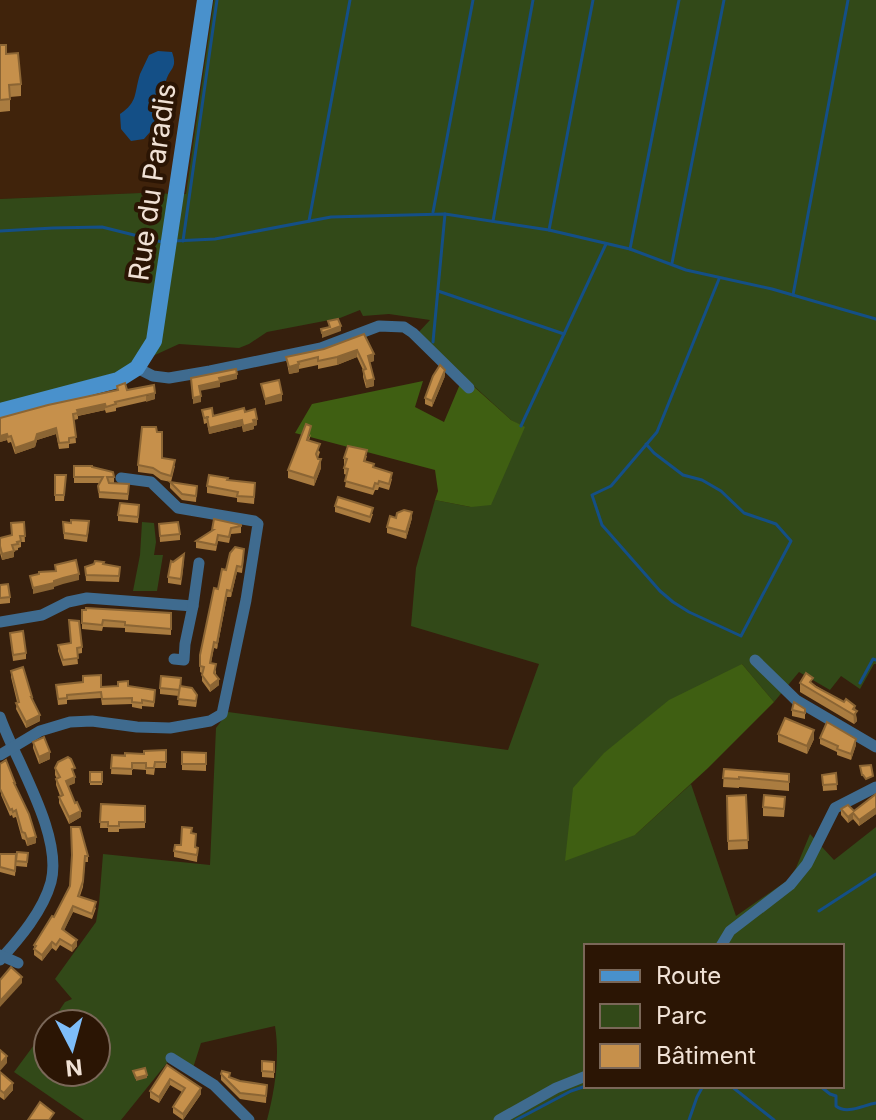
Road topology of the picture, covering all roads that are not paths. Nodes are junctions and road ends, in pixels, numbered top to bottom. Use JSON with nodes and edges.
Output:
{"nodes":[{"id":1,"x":205,"y":0,"type":"edge"},
{"id":2,"x":137,"y":368,"type":"junction"},
{"id":3,"x":469,"y":388,"type":"dead end"},
{"id":4,"x":0,"y":411,"type":"edge"},
{"id":5,"x":121,"y":478,"type":"dead end"},
{"id":6,"x":199,"y":563,"type":"dead end"},
{"id":7,"x":193,"y":606,"type":"junction"},
{"id":8,"x":0,"y":622,"type":"edge"},
{"id":9,"x":174,"y":659,"type":"dead end"},
{"id":10,"x":755,"y":660,"type":"dead end"},
{"id":11,"x":0,"y":717,"type":"edge"},
{"id":12,"x":13,"y":747,"type":"junction"},
{"id":13,"x":876,"y":747,"type":"edge"},
{"id":14,"x":0,"y":755,"type":"edge"},
{"id":15,"x":876,"y":787,"type":"edge"},
{"id":16,"x":722,"y":944,"type":"edge"},
{"id":17,"x":1,"y":957,"type":"edge"},
{"id":18,"x":18,"y":963,"type":"dead end"},
{"id":19,"x":171,"y":1058,"type":"dead end"},
{"id":20,"x":584,"y":1077,"type":"edge"},
{"id":21,"x":249,"y":1120,"type":"edge"},
{"id":22,"x":499,"y":1120,"type":"edge"}],
"edges":[{"from":1,"to":2,"type":"main road","name":"Rue du Paradis"},
{"from":2,"to":3,"type":"street"},
{"from":2,"to":4,"type":"main road"},
{"from":5,"to":12,"type":"street"},
{"from":6,"to":7,"type":"street"},
{"from":7,"to":8,"type":"street"},
{"from":7,"to":9,"type":"street"},
{"from":10,"to":13,"type":"street"},
{"from":11,"to":12,"type":"street"},
{"from":12,"to":14,"type":"street"},
{"from":12,"to":17,"type":"street"},
{"from":15,"to":16,"type":"street"},
{"from":17,"to":18,"type":"street"},
{"from":19,"to":21,"type":"street"},
{"from":20,"to":22,"type":"street"}]}
